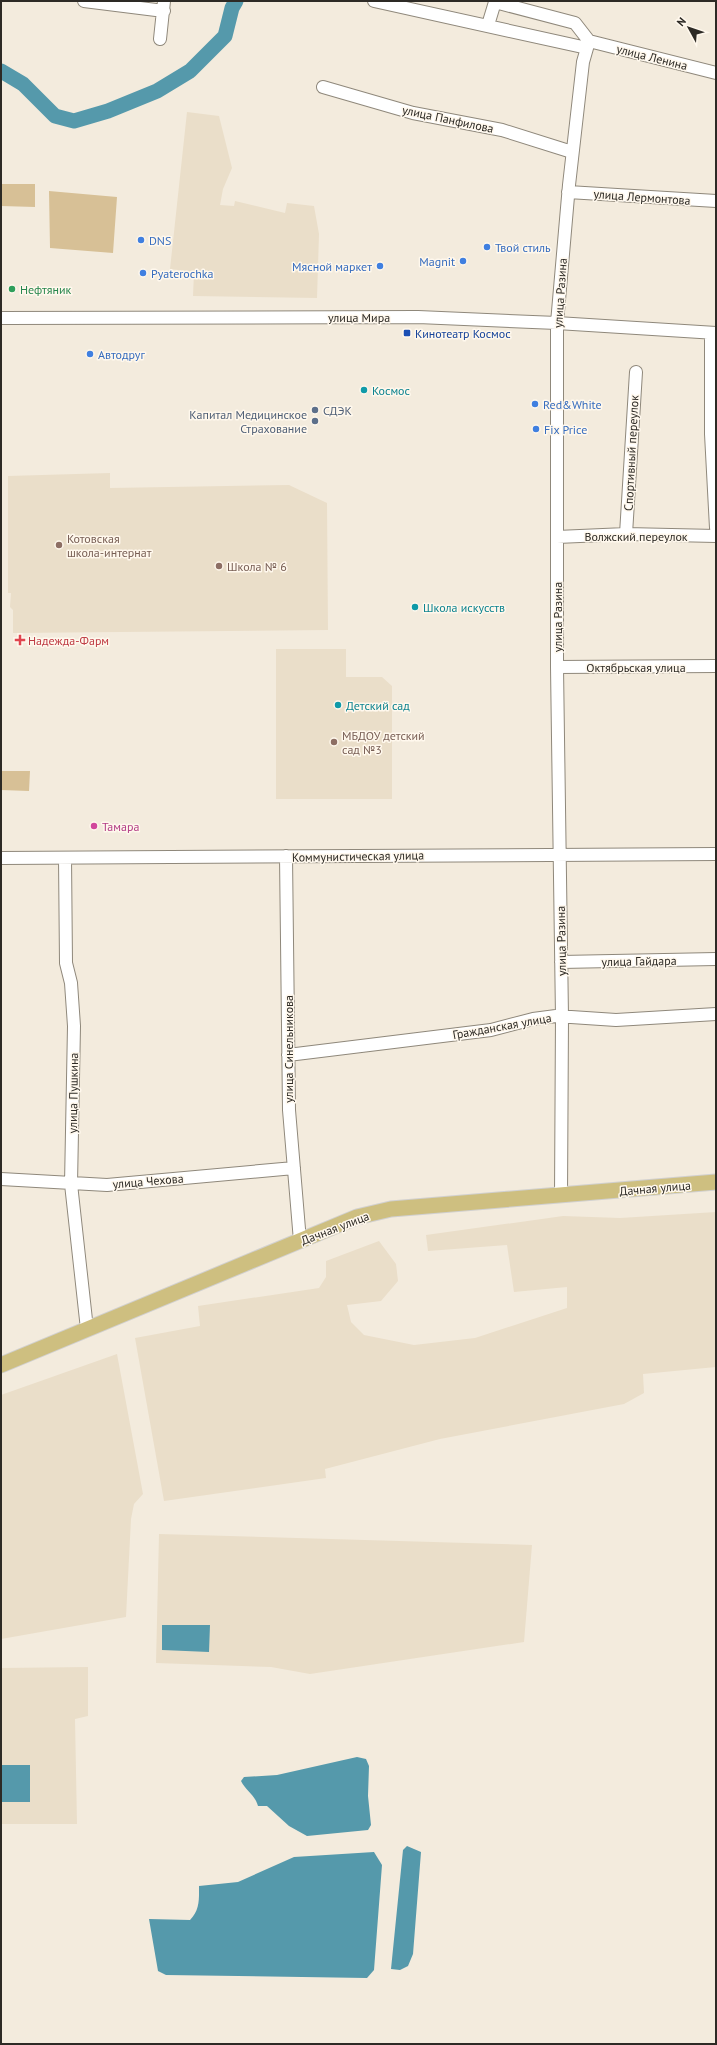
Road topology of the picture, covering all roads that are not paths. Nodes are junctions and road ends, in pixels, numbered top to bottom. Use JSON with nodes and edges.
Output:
{"nodes":[{"id":1,"x":84,"y":1,"type":"edge"},
{"id":2,"x":374,"y":1,"type":"edge"},
{"id":3,"x":164,"y":6,"type":"edge"},
{"id":4,"x":488,"y":25,"type":"junction"},
{"id":5,"x":160,"y":39,"type":"dead end"},
{"id":6,"x":588,"y":44,"type":"junction"},
{"id":7,"x":716,"y":73,"type":"edge"},
{"id":8,"x":323,"y":87,"type":"dead end"},
{"id":9,"x":572,"y":152,"type":"junction"},
{"id":10,"x":568,"y":192,"type":"junction"},
{"id":11,"x":716,"y":202,"type":"edge"},
{"id":12,"x":1,"y":318,"type":"edge"},
{"id":13,"x":557,"y":323,"type":"junction"},
{"id":14,"x":715,"y":332,"type":"edge"},
{"id":15,"x":636,"y":372,"type":"dead end"},
{"id":16,"x":716,"y":528,"type":"edge"},
{"id":17,"x":626,"y":534,"type":"junction"},
{"id":18,"x":716,"y":536,"type":"edge"},
{"id":19,"x":557,"y":537,"type":"junction"},
{"id":20,"x":716,"y":666,"type":"edge"},
{"id":21,"x":557,"y":667,"type":"junction"},
{"id":22,"x":560,"y":853,"type":"junction"},
{"id":23,"x":716,"y":854,"type":"edge"},
{"id":24,"x":286,"y":856,"type":"junction"},
{"id":25,"x":1,"y":858,"type":"edge"},
{"id":26,"x":64,"y":858,"type":"junction"},
{"id":27,"x":716,"y":959,"type":"edge"},
{"id":28,"x":562,"y":962,"type":"junction"},
{"id":29,"x":716,"y":1014,"type":"edge"},
{"id":30,"x":562,"y":1017,"type":"junction"},
{"id":31,"x":288,"y":1055,"type":"junction"},
{"id":32,"x":294,"y":1168,"type":"junction"},
{"id":33,"x":1,"y":1179,"type":"edge"},
{"id":34,"x":716,"y":1182,"type":"edge"},
{"id":35,"x":72,"y":1184,"type":"junction"},
{"id":36,"x":562,"y":1196,"type":"junction"},
{"id":37,"x":300,"y":1241,"type":"junction"},
{"id":38,"x":87,"y":1329,"type":"junction"},
{"id":39,"x":1,"y":1364,"type":"edge"}],
"edges":[{"from":1,"to":3,"type":"street"},
{"from":2,"to":4,"type":"street","name":"улица Ленина"},
{"from":3,"to":5,"type":"street"},
{"from":4,"to":6,"type":"street","name":"улица Ленина"},
{"from":4,"to":6,"type":"street"},
{"from":6,"to":7,"type":"street","name":"улица Ленина"},
{"from":6,"to":9,"type":"street","name":"улица Разина"},
{"from":8,"to":9,"type":"street","name":"улица Панфилова"},
{"from":9,"to":10,"type":"street","name":"улица Разина"},
{"from":10,"to":11,"type":"street","name":"улица Лермонтова"},
{"from":10,"to":13,"type":"street","name":"улица Разина"},
{"from":12,"to":13,"type":"street","name":"улица Мира"},
{"from":13,"to":14,"type":"street","name":"улица Мира"},
{"from":13,"to":19,"type":"street","name":"улица Разина"},
{"from":14,"to":16,"type":"street"},
{"from":15,"to":17,"type":"street","name":"Спортивный переулок"},
{"from":17,"to":18,"type":"street","name":"Волжский переулок"},
{"from":17,"to":19,"type":"street","name":"Волжский переулок"},
{"from":19,"to":21,"type":"street","name":"улица Разина"},
{"from":20,"to":21,"type":"street","name":"Октябрьская улица"},
{"from":21,"to":22,"type":"street","name":"улица Разина"},
{"from":22,"to":23,"type":"street","name":"Коммунистическая улица"},
{"from":22,"to":24,"type":"street","name":"Коммунистическая улица"},
{"from":22,"to":28,"type":"street","name":"улица Разина"},
{"from":24,"to":26,"type":"street","name":"Коммунистическая улица"},
{"from":24,"to":31,"type":"street","name":"улица Синельникова"},
{"from":25,"to":26,"type":"street","name":"Коммунистическая улица"},
{"from":26,"to":35,"type":"street","name":"улица Пушкина"},
{"from":27,"to":28,"type":"street","name":"улица Гайдара"},
{"from":28,"to":30,"type":"street","name":"улица Разина"},
{"from":29,"to":30,"type":"street","name":"Гражданская улица"},
{"from":30,"to":31,"type":"street","name":"Гражданская улица"},
{"from":30,"to":36,"type":"street","name":"улица Разина"},
{"from":31,"to":32,"type":"street","name":"улица Синельникова"},
{"from":32,"to":35,"type":"street","name":"улица Чехова"},
{"from":32,"to":37,"type":"street","name":"улица Синельникова"},
{"from":33,"to":35,"type":"street","name":"улица Чехова"},
{"from":34,"to":36,"type":"main road","name":"Дачная улица"},
{"from":35,"to":38,"type":"street","name":"улица Пушкина"},
{"from":36,"to":37,"type":"main road","name":"Дачная улица"},
{"from":37,"to":38,"type":"main road","name":"Дачная улица"},
{"from":38,"to":39,"type":"main road","name":"Дачная улица"}]}
